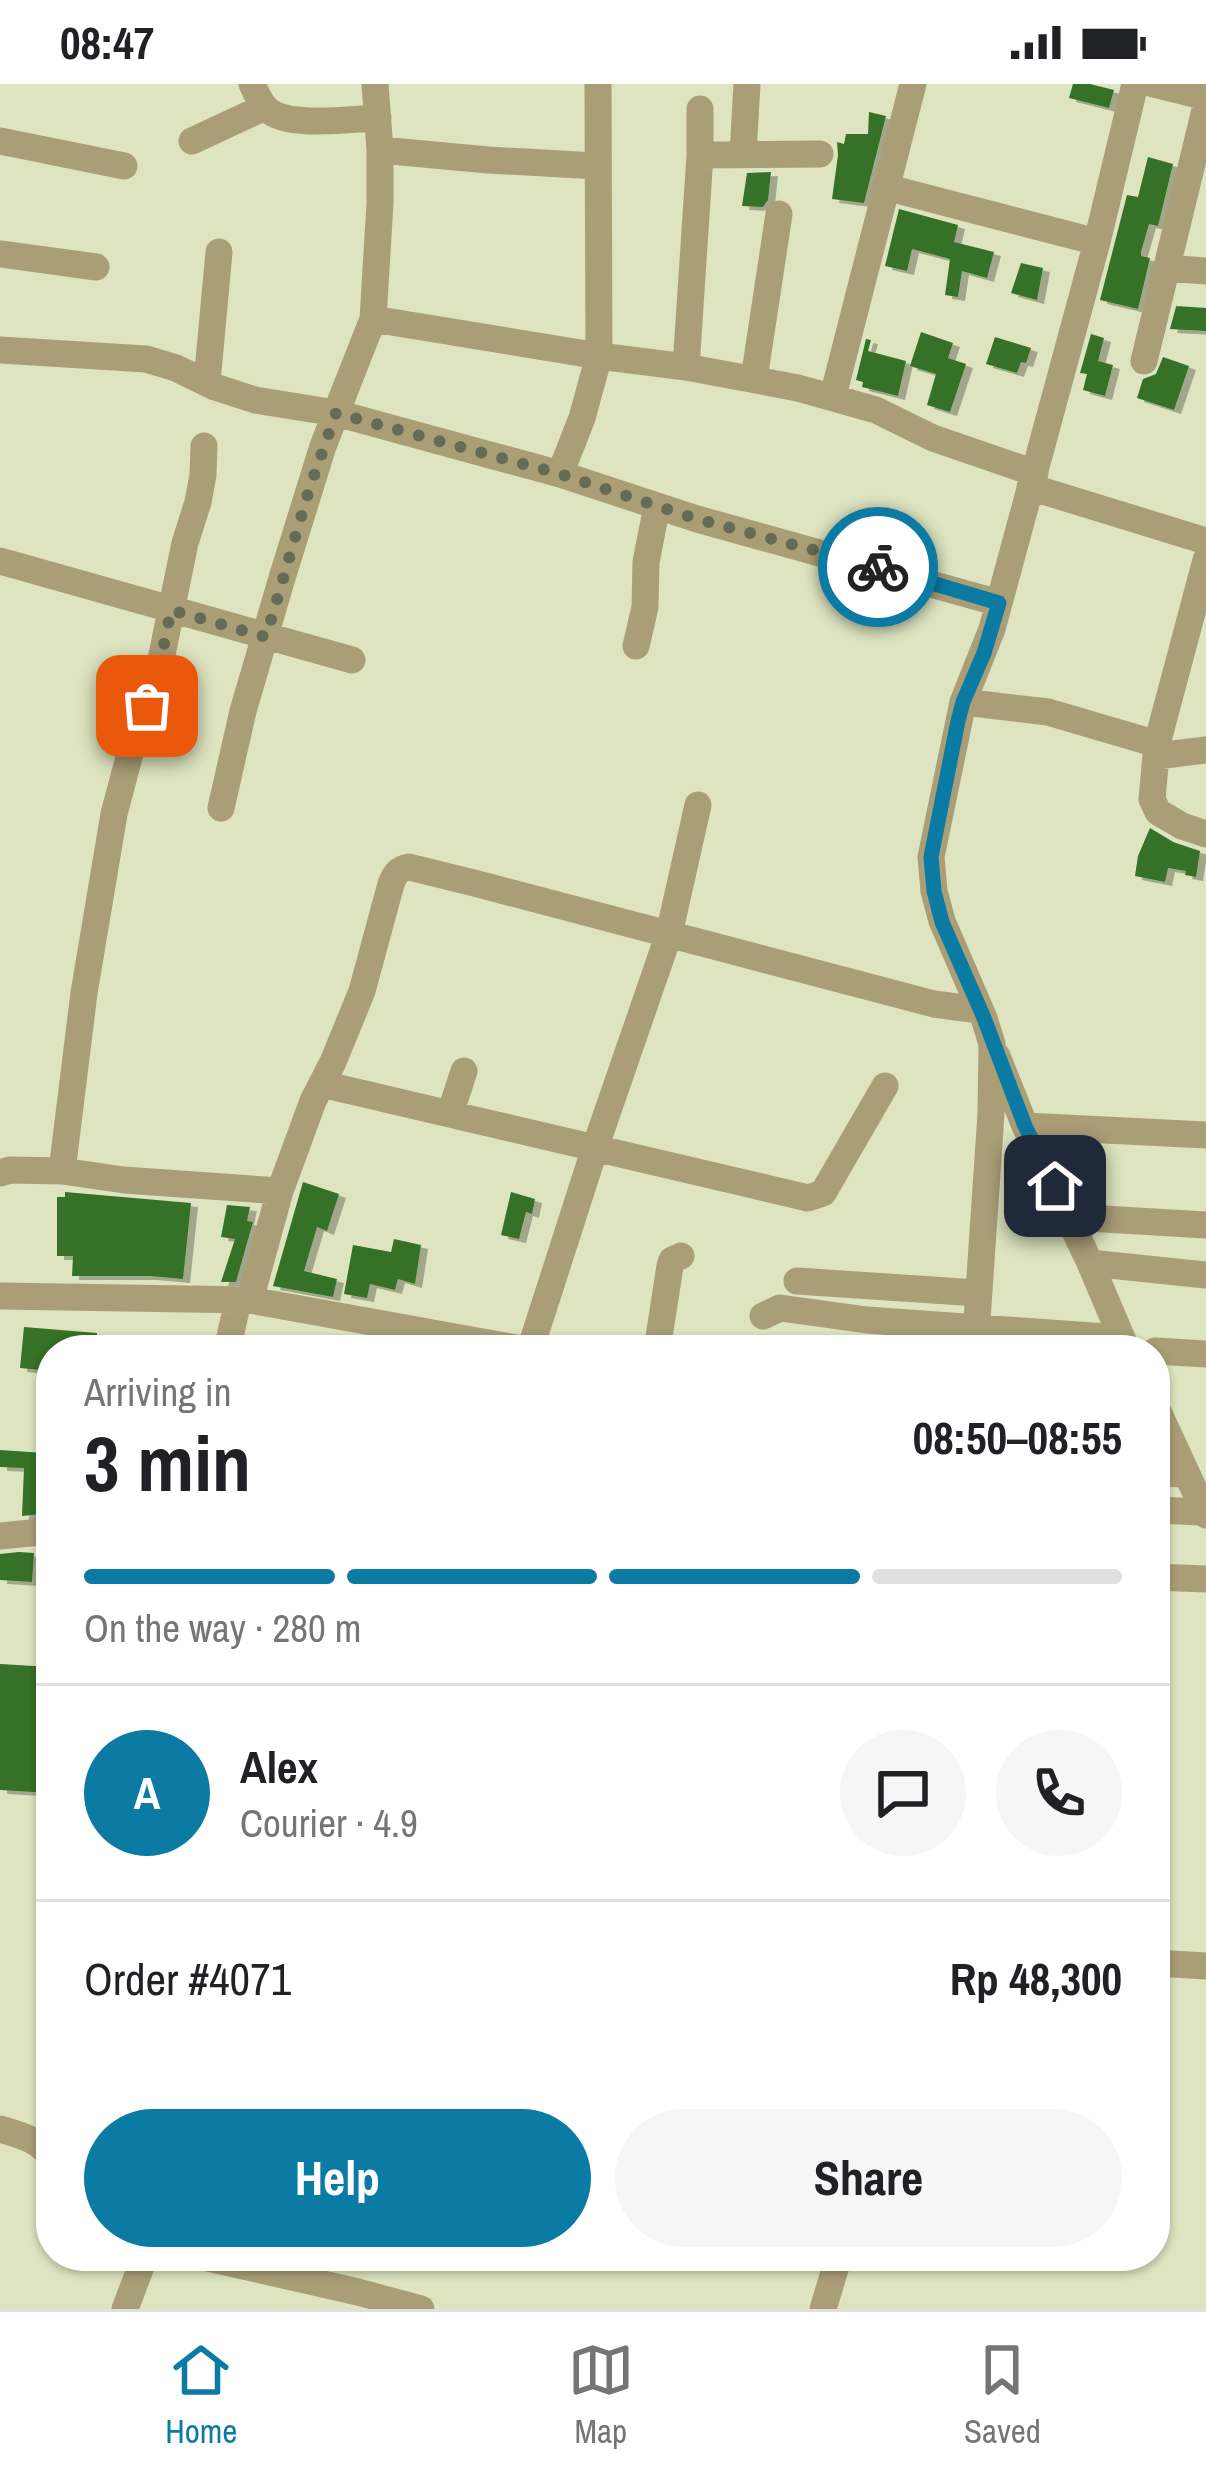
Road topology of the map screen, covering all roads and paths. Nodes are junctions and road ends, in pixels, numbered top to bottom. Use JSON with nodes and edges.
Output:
{"nodes":[{"id":1,"x":375,"y":84,"type":"edge"},
{"id":2,"x":598,"y":84,"type":"edge"},
{"id":3,"x":747,"y":84,"type":"edge"},
{"id":4,"x":913,"y":84,"type":"edge"},
{"id":5,"x":1135,"y":84,"type":"edge"},
{"id":6,"x":1154,"y":84,"type":"edge"},
{"id":7,"x":259,"y":96,"type":"edge"},
{"id":8,"x":1206,"y":102,"type":"edge"},
{"id":9,"x":700,"y":109,"type":"dead end"},
{"id":10,"x":378,"y":118,"type":"junction"},
{"id":11,"x":0,"y":141,"type":"edge"},
{"id":12,"x":192,"y":141,"type":"dead end"},
{"id":13,"x":380,"y":150,"type":"junction"},
{"id":14,"x":743,"y":154,"type":"junction"},
{"id":15,"x":820,"y":154,"type":"dead end"},
{"id":16,"x":700,"y":155,"type":"junction"},
{"id":17,"x":124,"y":166,"type":"dead end"},
{"id":18,"x":597,"y":166,"type":"junction"},
{"id":19,"x":885,"y":187,"type":"junction"},
{"id":20,"x":779,"y":214,"type":"dead end"},
{"id":21,"x":1097,"y":242,"type":"junction"},
{"id":22,"x":219,"y":252,"type":"dead end"},
{"id":23,"x":0,"y":254,"type":"edge"},
{"id":24,"x":96,"y":267,"type":"dead end"},
{"id":25,"x":1166,"y":268,"type":"junction"},
{"id":26,"x":1206,"y":271,"type":"edge"},
{"id":27,"x":373,"y":319,"type":"junction"},
{"id":28,"x":0,"y":350,"type":"edge"},
{"id":29,"x":599,"y":356,"type":"junction"},
{"id":30,"x":1144,"y":361,"type":"dead end"},
{"id":31,"x":686,"y":367,"type":"junction"},
{"id":32,"x":754,"y":380,"type":"junction"},
{"id":33,"x":207,"y":382,"type":"junction"},
{"id":34,"x":833,"y":397,"type":"junction"},
{"id":35,"x":336,"y":413,"type":"junction"},
{"id":36,"x":204,"y":446,"type":"dead end"},
{"id":37,"x":560,"y":474,"type":"junction"},
{"id":38,"x":1033,"y":480,"type":"junction"},
{"id":39,"x":657,"y":506,"type":"junction"},
{"id":40,"x":1206,"y":541,"type":"edge"},
{"id":41,"x":1206,"y":560,"type":"edge"},
{"id":42,"x":0,"y":561,"type":"edge"},
{"id":43,"x":999,"y":603,"type":"junction"},
{"id":44,"x":171,"y":610,"type":"junction"},
{"id":45,"x":266,"y":637,"type":"junction"},
{"id":46,"x":636,"y":646,"type":"dead end"},
{"id":47,"x":352,"y":660,"type":"dead end"},
{"id":48,"x":961,"y":711,"type":"junction"},
{"id":49,"x":1157,"y":750,"type":"junction"},
{"id":50,"x":1206,"y":750,"type":"edge"},
{"id":51,"x":698,"y":806,"type":"dead end"},
{"id":52,"x":221,"y":808,"type":"dead end"},
{"id":53,"x":1206,"y":834,"type":"edge"},
{"id":54,"x":669,"y":934,"type":"junction"},
{"id":55,"x":980,"y":1010,"type":"junction"},
{"id":56,"x":992,"y":1044,"type":"junction"},
{"id":57,"x":464,"y":1071,"type":"dead end"},
{"id":58,"x":322,"y":1084,"type":"junction"},
{"id":59,"x":885,"y":1086,"type":"dead end"},
{"id":60,"x":450,"y":1114,"type":"junction"},
{"id":61,"x":1025,"y":1126,"type":"junction"},
{"id":62,"x":1206,"y":1135,"type":"edge"},
{"id":63,"x":595,"y":1148,"type":"junction"},
{"id":64,"x":62,"y":1171,"type":"junction"},
{"id":65,"x":0,"y":1173,"type":"edge"},
{"id":66,"x":280,"y":1191,"type":"junction"},
{"id":67,"x":1070,"y":1216,"type":"junction"},
{"id":68,"x":1206,"y":1225,"type":"edge"},
{"id":69,"x":681,"y":1256,"type":"dead end"},
{"id":70,"x":1090,"y":1263,"type":"junction"},
{"id":71,"x":1206,"y":1275,"type":"edge"},
{"id":72,"x":796,"y":1281,"type":"dead end"},
{"id":73,"x":978,"y":1293,"type":"junction"},
{"id":74,"x":0,"y":1296,"type":"edge"},
{"id":75,"x":244,"y":1301,"type":"junction"},
{"id":76,"x":763,"y":1316,"type":"dead end"},
{"id":77,"x":232,"y":1335,"type":"edge"},
{"id":78,"x":379,"y":1335,"type":"edge"},
{"id":79,"x":534,"y":1335,"type":"edge"},
{"id":80,"x":659,"y":1335,"type":"edge"},
{"id":81,"x":953,"y":1335,"type":"edge"},
{"id":82,"x":976,"y":1335,"type":"edge"},
{"id":83,"x":1123,"y":1335,"type":"edge"},
{"id":84,"x":1170,"y":1352,"type":"edge"},
{"id":85,"x":1206,"y":1354,"type":"edge"},
{"id":86,"x":1170,"y":1437,"type":"edge"},
{"id":87,"x":1170,"y":1473,"type":"edge"},
{"id":88,"x":1187,"y":1474,"type":"junction"},
{"id":89,"x":1170,"y":1511,"type":"edge"},
{"id":90,"x":1205,"y":1514,"type":"edge"},
{"id":91,"x":36,"y":1533,"type":"edge"},
{"id":92,"x":0,"y":1536,"type":"edge"},
{"id":93,"x":1170,"y":1578,"type":"edge"},
{"id":94,"x":1206,"y":1580,"type":"edge"},
{"id":95,"x":1170,"y":1964,"type":"edge"},
{"id":96,"x":1206,"y":1966,"type":"edge"},
{"id":97,"x":0,"y":2129,"type":"edge"},
{"id":98,"x":36,"y":2142,"type":"edge"},
{"id":99,"x":139,"y":2271,"type":"edge"},
{"id":100,"x":253,"y":2271,"type":"edge"},
{"id":101,"x":834,"y":2271,"type":"edge"},
{"id":102,"x":356,"y":2300,"type":"edge"},
{"id":103,"x":125,"y":2309,"type":"edge"},
{"id":104,"x":421,"y":2309,"type":"edge"},
{"id":105,"x":823,"y":2309,"type":"edge"}],
"edges":[{"from":1,"to":10,"type":"street"},
{"from":2,"to":18,"type":"street"},
{"from":3,"to":14,"type":"street"},
{"from":4,"to":19,"type":"street"},
{"from":5,"to":21,"type":"street"},
{"from":6,"to":8,"type":"street"},
{"from":7,"to":10,"type":"street"},
{"from":7,"to":12,"type":"street"},
{"from":8,"to":25,"type":"street"},
{"from":9,"to":16,"type":"street"},
{"from":10,"to":13,"type":"street"},
{"from":11,"to":17,"type":"street"},
{"from":13,"to":18,"type":"street"},
{"from":13,"to":27,"type":"street"},
{"from":14,"to":15,"type":"street"},
{"from":14,"to":16,"type":"street"},
{"from":16,"to":31,"type":"street"},
{"from":18,"to":29,"type":"street"},
{"from":19,"to":21,"type":"street"},
{"from":19,"to":34,"type":"street"},
{"from":20,"to":32,"type":"street"},
{"from":21,"to":38,"type":"street"},
{"from":22,"to":33,"type":"street"},
{"from":23,"to":24,"type":"street"},
{"from":25,"to":26,"type":"street"},
{"from":25,"to":30,"type":"street"},
{"from":27,"to":29,"type":"street"},
{"from":27,"to":35,"type":"street"},
{"from":28,"to":33,"type":"street"},
{"from":29,"to":31,"type":"street"},
{"from":29,"to":37,"type":"street"},
{"from":31,"to":32,"type":"street"},
{"from":32,"to":34,"type":"street"},
{"from":33,"to":35,"type":"street"},
{"from":34,"to":38,"type":"street"},
{"from":35,"to":37,"type":"street"},
{"from":35,"to":45,"type":"street"},
{"from":36,"to":44,"type":"street"},
{"from":37,"to":39,"type":"street"},
{"from":38,"to":40,"type":"street"},
{"from":38,"to":43,"type":"street"},
{"from":39,"to":43,"type":"street"},
{"from":39,"to":46,"type":"street"},
{"from":41,"to":49,"type":"street"},
{"from":42,"to":44,"type":"street"},
{"from":43,"to":48,"type":"street"},
{"from":44,"to":45,"type":"street"},
{"from":44,"to":64,"type":"street"},
{"from":45,"to":47,"type":"street"},
{"from":45,"to":52,"type":"street"},
{"from":48,"to":49,"type":"street"},
{"from":48,"to":55,"type":"street"},
{"from":49,"to":50,"type":"street"},
{"from":49,"to":53,"type":"street"},
{"from":51,"to":54,"type":"street"},
{"from":54,"to":55,"type":"street"},
{"from":54,"to":58,"type":"street"},
{"from":54,"to":63,"type":"street"},
{"from":55,"to":56,"type":"street"},
{"from":56,"to":61,"type":"street"},
{"from":56,"to":73,"type":"street"},
{"from":57,"to":60,"type":"street"},
{"from":58,"to":60,"type":"street"},
{"from":58,"to":66,"type":"street"},
{"from":59,"to":63,"type":"street"},
{"from":60,"to":63,"type":"street"},
{"from":61,"to":62,"type":"street"},
{"from":61,"to":67,"type":"street"},
{"from":63,"to":79,"type":"street"},
{"from":64,"to":65,"type":"street"},
{"from":64,"to":66,"type":"street"},
{"from":66,"to":75,"type":"street"},
{"from":67,"to":68,"type":"street"},
{"from":67,"to":70,"type":"street"},
{"from":69,"to":80,"type":"street"},
{"from":70,"to":71,"type":"street"},
{"from":70,"to":83,"type":"street"},
{"from":72,"to":73,"type":"street"},
{"from":73,"to":82,"type":"street"},
{"from":74,"to":75,"type":"street"},
{"from":75,"to":77,"type":"street"},
{"from":75,"to":78,"type":"street"},
{"from":76,"to":81,"type":"street"},
{"from":84,"to":85,"type":"street"},
{"from":86,"to":88,"type":"street"},
{"from":87,"to":88,"type":"street"},
{"from":88,"to":90,"type":"street"},
{"from":89,"to":90,"type":"street"},
{"from":91,"to":92,"type":"street"},
{"from":93,"to":94,"type":"street"},
{"from":95,"to":96,"type":"street"},
{"from":97,"to":98,"type":"street"},
{"from":99,"to":103,"type":"street"},
{"from":100,"to":102,"type":"street"},
{"from":101,"to":105,"type":"street"},
{"from":102,"to":104,"type":"street"}]}
